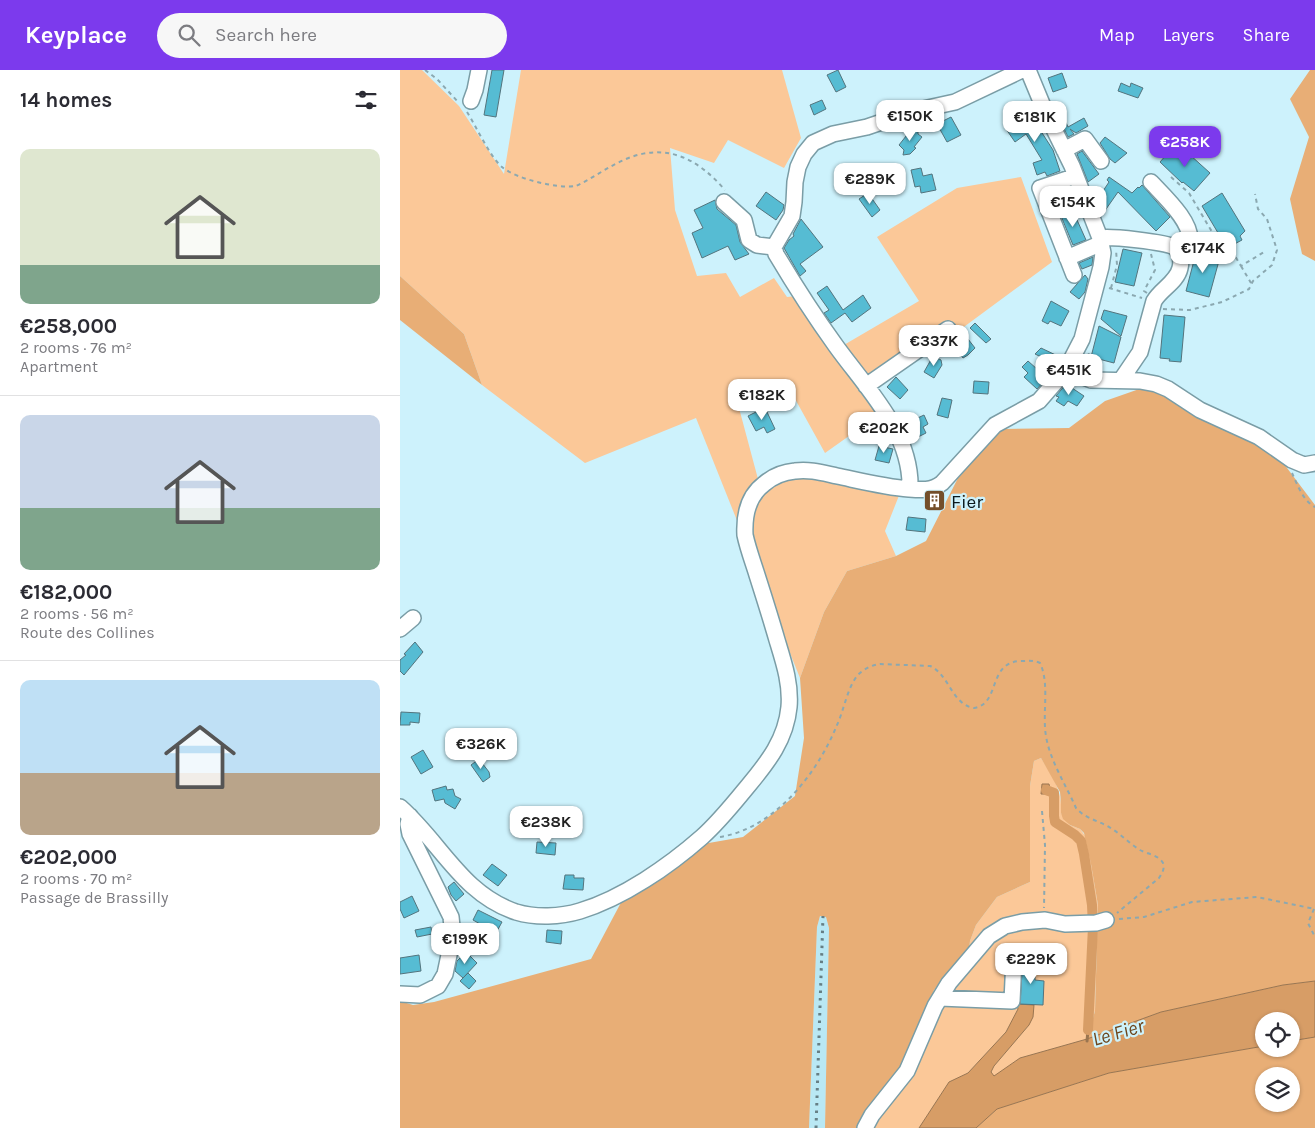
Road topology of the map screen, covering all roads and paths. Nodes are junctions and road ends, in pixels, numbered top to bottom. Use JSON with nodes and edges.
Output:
{"nodes":[{"id":1,"x":425,"y":70,"type":"edge"},
{"id":2,"x":479,"y":70,"type":"edge"},
{"id":3,"x":1022,"y":70,"type":"edge"},
{"id":4,"x":1028,"y":70,"type":"edge"},
{"id":5,"x":471,"y":101,"type":"dead end"},
{"id":6,"x":1064,"y":150,"type":"junction"},
{"id":7,"x":1101,"y":161,"type":"dead end"},
{"id":8,"x":1076,"y":176,"type":"junction"},
{"id":9,"x":1171,"y":176,"type":"dead end"},
{"id":10,"x":1151,"y":182,"type":"dead end"},
{"id":11,"x":1254,"y":194,"type":"dead end"},
{"id":12,"x":725,"y":197,"type":"joint"},
{"id":13,"x":1215,"y":237,"type":"junction"},
{"id":14,"x":1117,"y":238,"type":"junction"},
{"id":15,"x":1101,"y":241,"type":"junction"},
{"id":16,"x":1145,"y":242,"type":"junction"},
{"id":17,"x":774,"y":247,"type":"junction"},
{"id":18,"x":1184,"y":247,"type":"junction"},
{"id":19,"x":1264,"y":252,"type":"dead end"},
{"id":20,"x":1068,"y":258,"type":"junction"},
{"id":21,"x":1241,"y":266,"type":"junction"},
{"id":22,"x":1074,"y":275,"type":"dead end"},
{"id":23,"x":1252,"y":284,"type":"junction"},
{"id":24,"x":1104,"y":286,"type":"junction"},
{"id":25,"x":1155,"y":303,"type":"junction"},
{"id":26,"x":948,"y":329,"type":"dead end"},
{"id":27,"x":1066,"y":370,"type":"junction"},
{"id":28,"x":1121,"y":380,"type":"junction"},
{"id":29,"x":866,"y":386,"type":"junction"},
{"id":30,"x":1292,"y":460,"type":"junction"},
{"id":31,"x":1315,"y":463,"type":"edge"},
{"id":32,"x":910,"y":489,"type":"junction"},
{"id":33,"x":1315,"y":507,"type":"edge"},
{"id":34,"x":413,"y":618,"type":"dead end"},
{"id":35,"x":400,"y":629,"type":"edge"},
{"id":36,"x":405,"y":811,"type":"edge"},
{"id":37,"x":1042,"y":811,"type":"dead end"},
{"id":38,"x":704,"y":836,"type":"junction"},
{"id":39,"x":1315,"y":909,"type":"edge"},
{"id":40,"x":1044,"y":920,"type":"junction"},
{"id":41,"x":1097,"y":921,"type":"junction"},
{"id":42,"x":1315,"y":937,"type":"edge"},
{"id":43,"x":1014,"y":959,"type":"dead end"},
{"id":44,"x":400,"y":994,"type":"edge"},
{"id":45,"x":940,"y":998,"type":"junction"},
{"id":46,"x":865,"y":1128,"type":"edge"}],
"edges":[{"from":1,"to":12,"type":"path"},
{"from":2,"to":5,"type":"street"},
{"from":3,"to":17,"type":"street"},
{"from":4,"to":6,"type":"street"},
{"from":6,"to":7,"type":"street"},
{"from":6,"to":8,"type":"street"},
{"from":8,"to":15,"type":"street"},
{"from":8,"to":20,"type":"street"},
{"from":9,"to":13,"type":"path"},
{"from":10,"to":18,"type":"street"},
{"from":11,"to":23,"type":"path"},
{"from":12,"to":17,"type":"street"},
{"from":13,"to":18,"type":"path"},
{"from":13,"to":21,"type":"path"},
{"from":14,"to":15,"type":"street"},
{"from":14,"to":16,"type":"street"},
{"from":14,"to":24,"type":"path"},
{"from":15,"to":20,"type":"street"},
{"from":15,"to":24,"type":"street"},
{"from":16,"to":18,"type":"street"},
{"from":16,"to":25,"type":"path"},
{"from":17,"to":29,"type":"street"},
{"from":18,"to":25,"type":"street"},
{"from":19,"to":21,"type":"path"},
{"from":20,"to":22,"type":"street"},
{"from":21,"to":23,"type":"path"},
{"from":23,"to":25,"type":"path"},
{"from":24,"to":25,"type":"path"},
{"from":24,"to":27,"type":"street"},
{"from":25,"to":28,"type":"street"},
{"from":26,"to":29,"type":"street"},
{"from":27,"to":28,"type":"street"},
{"from":27,"to":32,"type":"street"},
{"from":28,"to":30,"type":"street"},
{"from":29,"to":32,"type":"street"},
{"from":30,"to":31,"type":"street"},
{"from":30,"to":33,"type":"path"},
{"from":32,"to":38,"type":"street"},
{"from":34,"to":35,"type":"street"},
{"from":36,"to":38,"type":"street"},
{"from":36,"to":44,"type":"street"},
{"from":37,"to":40,"type":"path"},
{"from":38,"to":41,"type":"path"},
{"from":39,"to":41,"type":"path"},
{"from":39,"to":42,"type":"path"},
{"from":40,"to":41,"type":"street"},
{"from":40,"to":45,"type":"street"},
{"from":43,"to":45,"type":"street"},
{"from":45,"to":46,"type":"street"}]}
